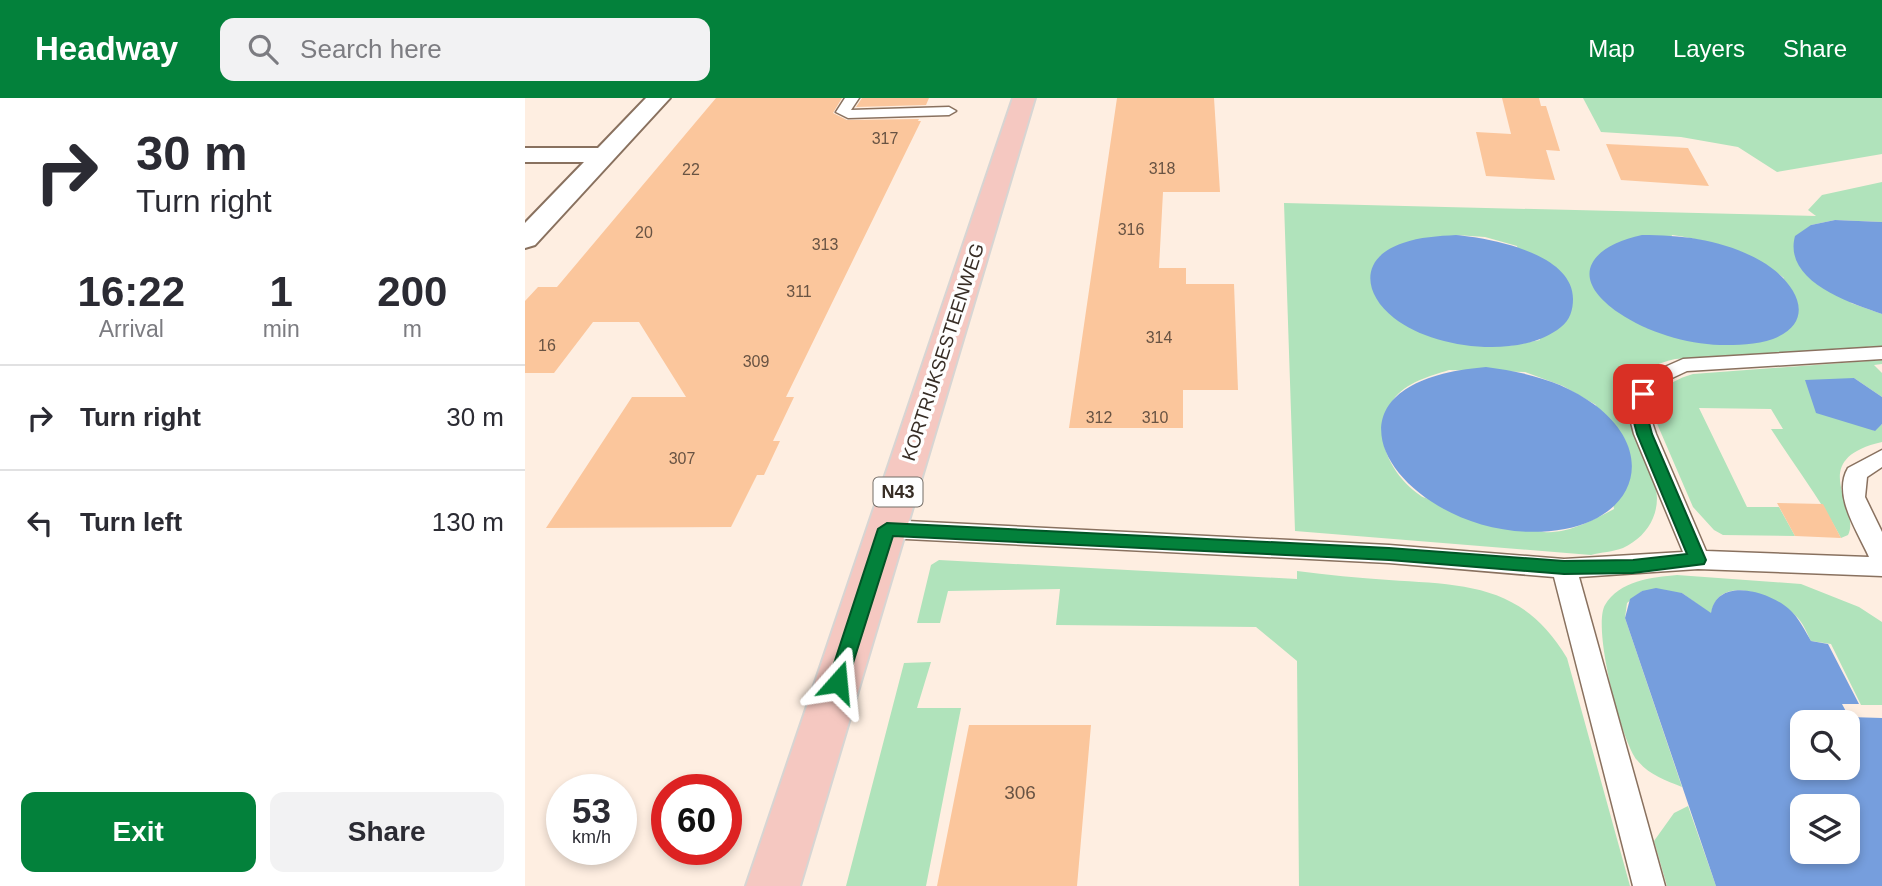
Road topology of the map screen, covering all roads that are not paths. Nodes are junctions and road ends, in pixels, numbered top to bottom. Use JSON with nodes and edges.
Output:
{"nodes":[{"id":1,"x":659,"y":98,"type":"edge"},
{"id":2,"x":852,"y":98,"type":"edge"},
{"id":3,"x":1024,"y":98,"type":"edge"},
{"id":4,"x":949,"y":111,"type":"dead end"},
{"id":5,"x":525,"y":155,"type":"edge"},
{"id":6,"x":605,"y":155,"type":"junction"},
{"id":7,"x":525,"y":239,"type":"edge"},
{"id":8,"x":1882,"y":353,"type":"edge"},
{"id":9,"x":1882,"y":457,"type":"edge"},
{"id":10,"x":887,"y":529,"type":"junction"},
{"id":11,"x":1882,"y":558,"type":"edge"},
{"id":12,"x":1698,"y":560,"type":"junction"},
{"id":13,"x":1882,"y":567,"type":"edge"},
{"id":14,"x":1564,"y":568,"type":"junction"},
{"id":15,"x":773,"y":886,"type":"edge"},
{"id":16,"x":1649,"y":886,"type":"edge"}],
"edges":[{"from":1,"to":6,"type":"street"},
{"from":2,"to":4,"type":"lane"},
{"from":3,"to":10,"type":"main road","name":"KORTRIJKSESTEENWEG","number":"N43"},
{"from":5,"to":6,"type":"street"},
{"from":6,"to":7,"type":"street"},
{"from":8,"to":12,"type":"lane"},
{"from":9,"to":11,"type":"lane"},
{"from":10,"to":14,"type":"lane"},
{"from":10,"to":15,"type":"main road","name":"KORTRIJKSESTEENWEG","number":"N43"},
{"from":12,"to":13,"type":"lane"},
{"from":12,"to":14,"type":"lane"},
{"from":14,"to":16,"type":"lane"}]}
